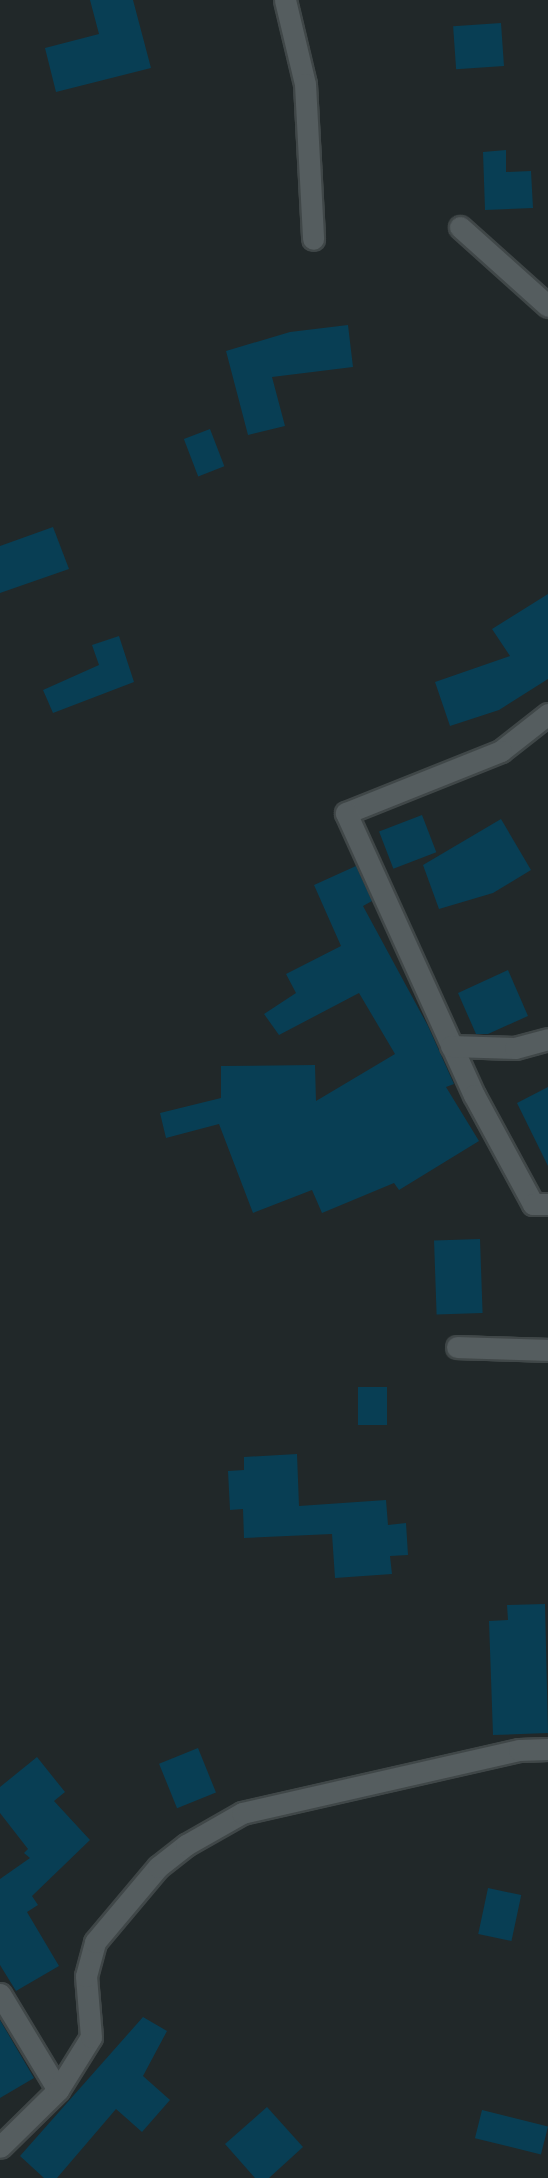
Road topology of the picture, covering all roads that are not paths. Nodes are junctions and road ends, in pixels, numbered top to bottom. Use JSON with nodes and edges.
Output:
{"nodes":[{"id":1,"x":285,"y":0,"type":"edge"},
{"id":2,"x":460,"y":227,"type":"dead end"},
{"id":3,"x":313,"y":239,"type":"dead end"},
{"id":4,"x":548,"y":306,"type":"edge"},
{"id":5,"x":548,"y":714,"type":"edge"},
{"id":6,"x":548,"y":1039,"type":"edge"},
{"id":7,"x":450,"y":1046,"type":"junction"},
{"id":8,"x":548,"y":1204,"type":"edge"},
{"id":9,"x":457,"y":1347,"type":"dead end"},
{"id":10,"x":548,"y":1350,"type":"edge"},
{"id":11,"x":548,"y":1749,"type":"edge"},
{"id":12,"x":0,"y":1994,"type":"edge"},
{"id":13,"x":58,"y":2090,"type":"junction"},
{"id":14,"x":0,"y":2147,"type":"edge"}],
"edges":[{"from":1,"to":3,"type":"street"},
{"from":2,"to":4,"type":"street"},
{"from":5,"to":7,"type":"street"},
{"from":6,"to":7,"type":"street"},
{"from":7,"to":8,"type":"street"},
{"from":9,"to":10,"type":"street"},
{"from":11,"to":13,"type":"street"},
{"from":12,"to":13,"type":"street"},
{"from":13,"to":14,"type":"street"}]}
